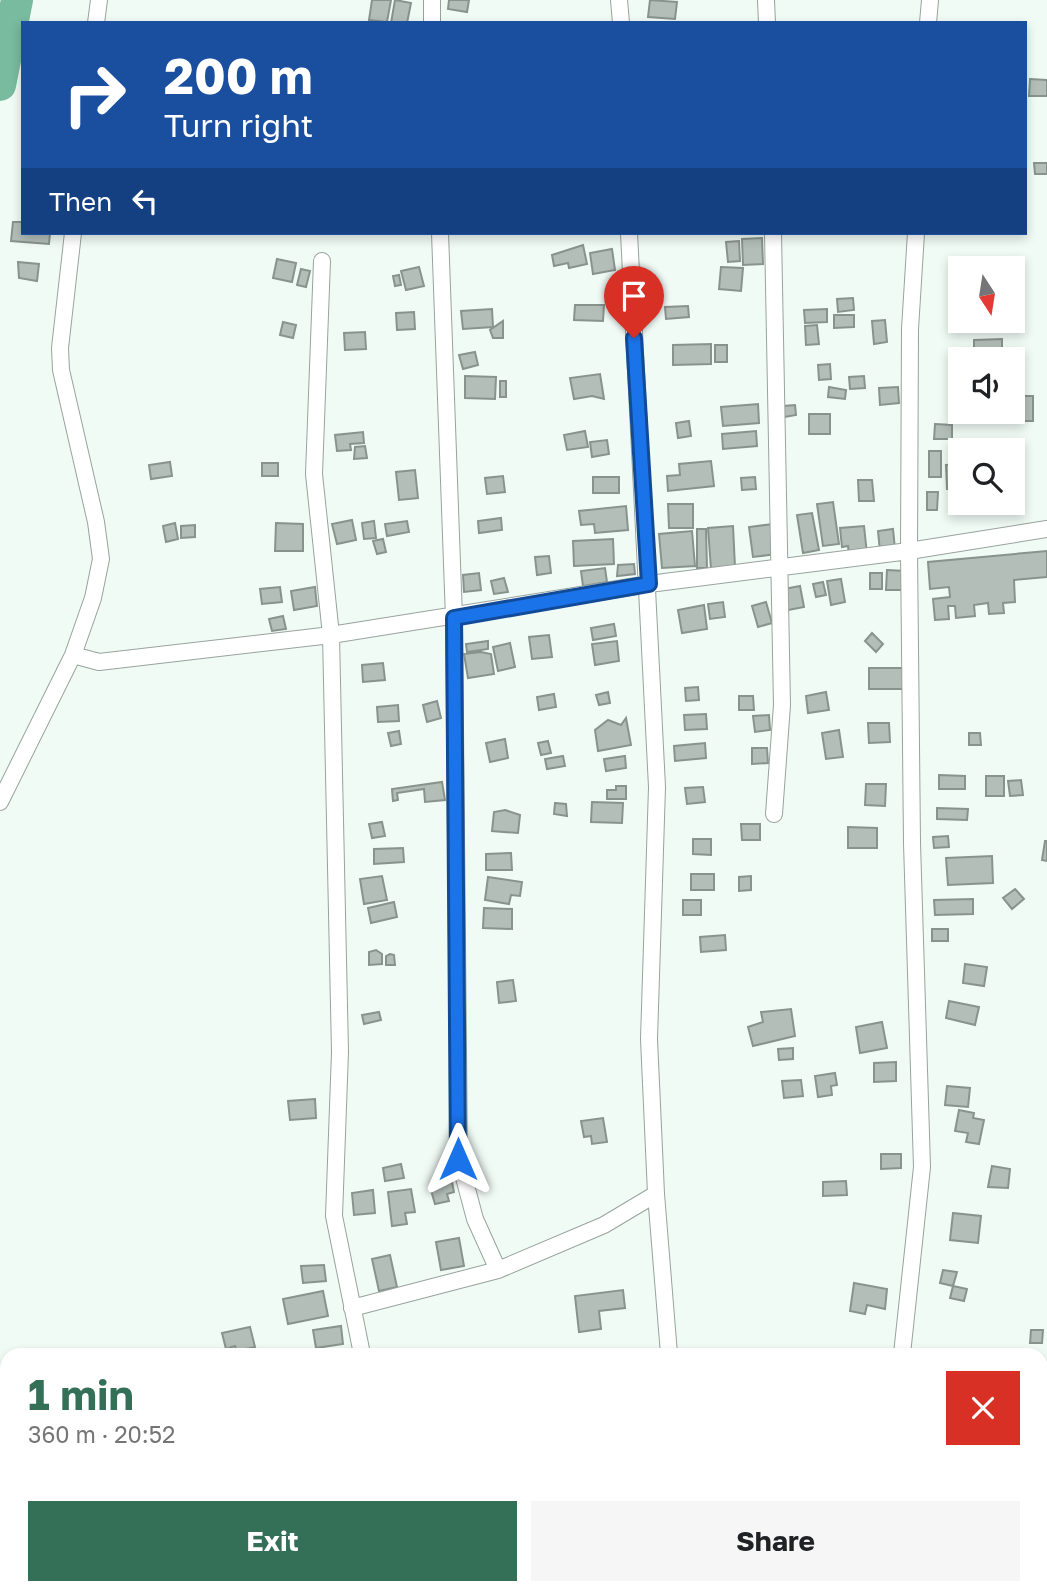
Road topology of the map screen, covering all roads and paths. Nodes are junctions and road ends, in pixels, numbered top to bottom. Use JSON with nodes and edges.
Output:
{"nodes":[{"id":1,"x":99,"y":0,"type":"edge"},
{"id":2,"x":432,"y":0,"type":"edge"},
{"id":3,"x":619,"y":0,"type":"edge"},
{"id":4,"x":766,"y":0,"type":"edge"},
{"id":5,"x":930,"y":0,"type":"edge"},
{"id":6,"x":96,"y":21,"type":"edge"},
{"id":7,"x":432,"y":21,"type":"edge"},
{"id":8,"x":621,"y":21,"type":"edge"},
{"id":9,"x":767,"y":21,"type":"edge"},
{"id":10,"x":928,"y":21,"type":"edge"},
{"id":11,"x":73,"y":235,"type":"edge"},
{"id":12,"x":440,"y":235,"type":"edge"},
{"id":13,"x":629,"y":235,"type":"edge"},
{"id":14,"x":773,"y":235,"type":"edge"},
{"id":15,"x":916,"y":235,"type":"edge"},
{"id":16,"x":321,"y":261,"type":"dead end"},
{"id":17,"x":1047,"y":529,"type":"edge"},
{"id":18,"x":909,"y":551,"type":"junction"},
{"id":19,"x":779,"y":567,"type":"junction"},
{"id":20,"x":649,"y":584,"type":"junction"},
{"id":21,"x":454,"y":618,"type":"junction"},
{"id":22,"x":331,"y":635,"type":"junction"},
{"id":23,"x":73,"y":655,"type":"junction"},
{"id":24,"x":0,"y":802,"type":"edge"},
{"id":25,"x":775,"y":814,"type":"dead end"},
{"id":26,"x":656,"y":1194,"type":"junction"},
{"id":27,"x":498,"y":1270,"type":"junction"},
{"id":28,"x":352,"y":1308,"type":"junction"},
{"id":29,"x":361,"y":1348,"type":"edge"},
{"id":30,"x":669,"y":1348,"type":"edge"},
{"id":31,"x":902,"y":1348,"type":"edge"}],
"edges":[{"from":1,"to":6,"type":"street"},
{"from":2,"to":7,"type":"street"},
{"from":3,"to":8,"type":"street"},
{"from":4,"to":9,"type":"street"},
{"from":5,"to":10,"type":"street"},
{"from":11,"to":23,"type":"street"},
{"from":12,"to":21,"type":"street"},
{"from":13,"to":20,"type":"street"},
{"from":14,"to":19,"type":"street"},
{"from":15,"to":18,"type":"street"},
{"from":16,"to":22,"type":"street"},
{"from":17,"to":18,"type":"street"},
{"from":18,"to":19,"type":"street"},
{"from":18,"to":31,"type":"street"},
{"from":19,"to":20,"type":"street"},
{"from":19,"to":25,"type":"street"},
{"from":20,"to":21,"type":"street"},
{"from":20,"to":26,"type":"street"},
{"from":21,"to":22,"type":"street"},
{"from":21,"to":27,"type":"street"},
{"from":22,"to":23,"type":"street"},
{"from":22,"to":28,"type":"street"},
{"from":23,"to":24,"type":"street"},
{"from":26,"to":27,"type":"street"},
{"from":26,"to":30,"type":"street"},
{"from":27,"to":28,"type":"street"},
{"from":28,"to":29,"type":"street"}]}
